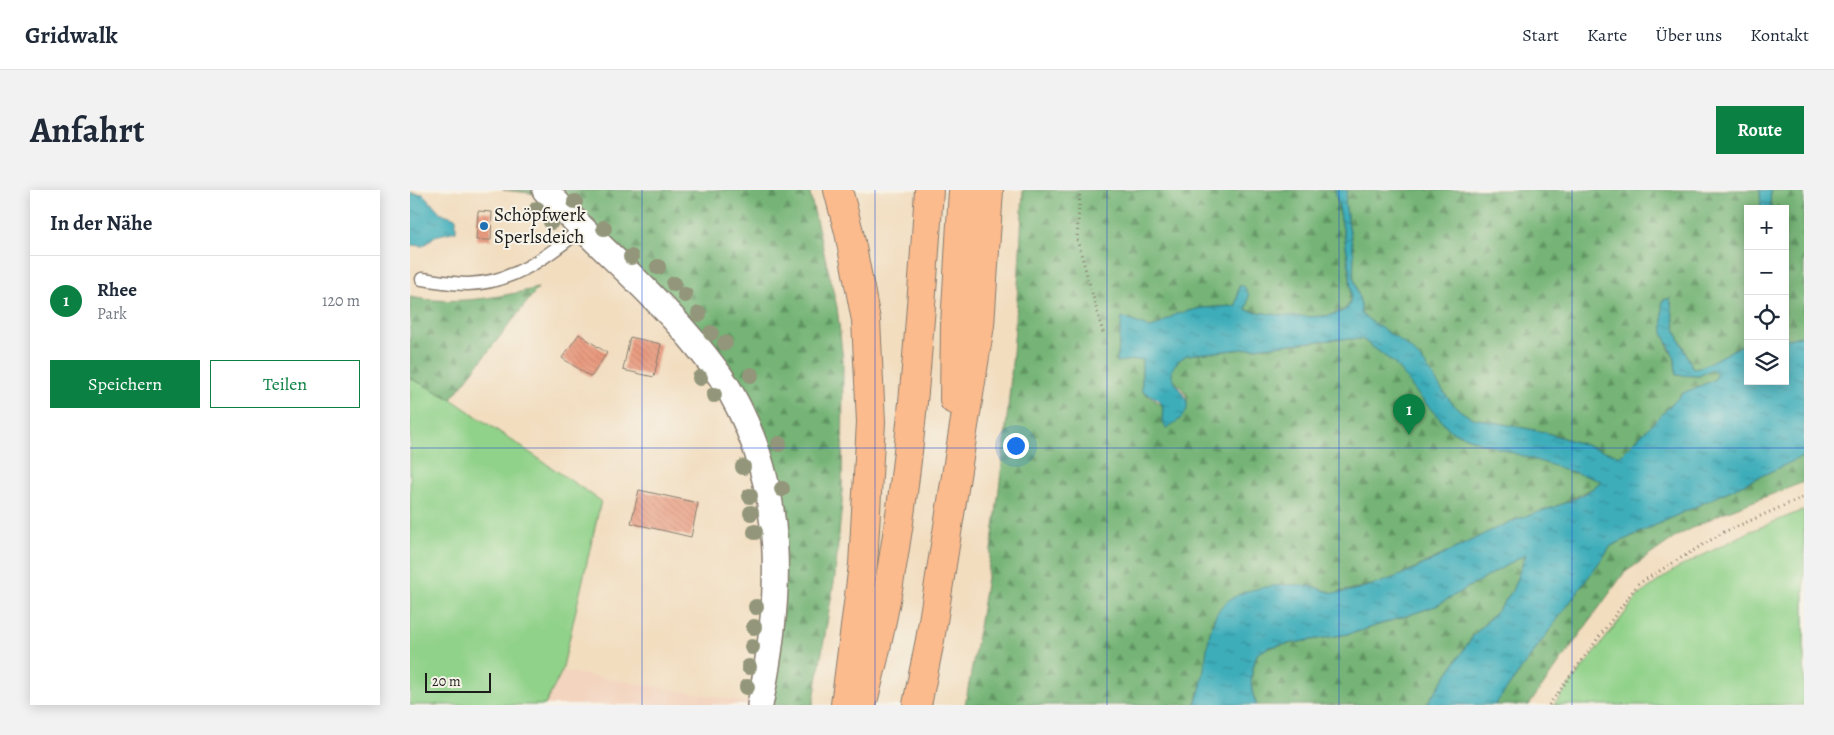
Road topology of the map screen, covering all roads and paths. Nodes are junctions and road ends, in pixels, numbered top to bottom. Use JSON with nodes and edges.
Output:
{"nodes":[{"id":1,"x":545,"y":190,"type":"edge"},
{"id":2,"x":838,"y":190,"type":"edge"},
{"id":3,"x":929,"y":190,"type":"edge"},
{"id":4,"x":963,"y":190,"type":"edge"},
{"id":5,"x":989,"y":190,"type":"edge"},
{"id":6,"x":1080,"y":190,"type":"edge"},
{"id":7,"x":582,"y":229,"type":"junction"},
{"id":8,"x":422,"y":279,"type":"dead end"},
{"id":9,"x":1104,"y":336,"type":"dead end"},
{"id":10,"x":953,"y":487,"type":"junction"},
{"id":11,"x":1804,"y":497,"type":"edge"},
{"id":12,"x":760,"y":705,"type":"edge"},
{"id":13,"x":845,"y":705,"type":"edge"},
{"id":14,"x":862,"y":705,"type":"edge"},
{"id":15,"x":917,"y":705,"type":"edge"},
{"id":16,"x":1549,"y":705,"type":"edge"}],
"edges":[{"from":1,"to":7,"type":"street"},
{"from":2,"to":13,"type":"highway"},
{"from":3,"to":14,"type":"highway"},
{"from":4,"to":10,"type":"highway"},
{"from":5,"to":10,"type":"highway"},
{"from":6,"to":9,"type":"path"},
{"from":7,"to":8,"type":"lane"},
{"from":7,"to":12,"type":"street"},
{"from":10,"to":15,"type":"highway"},
{"from":11,"to":16,"type":"path"}]}
